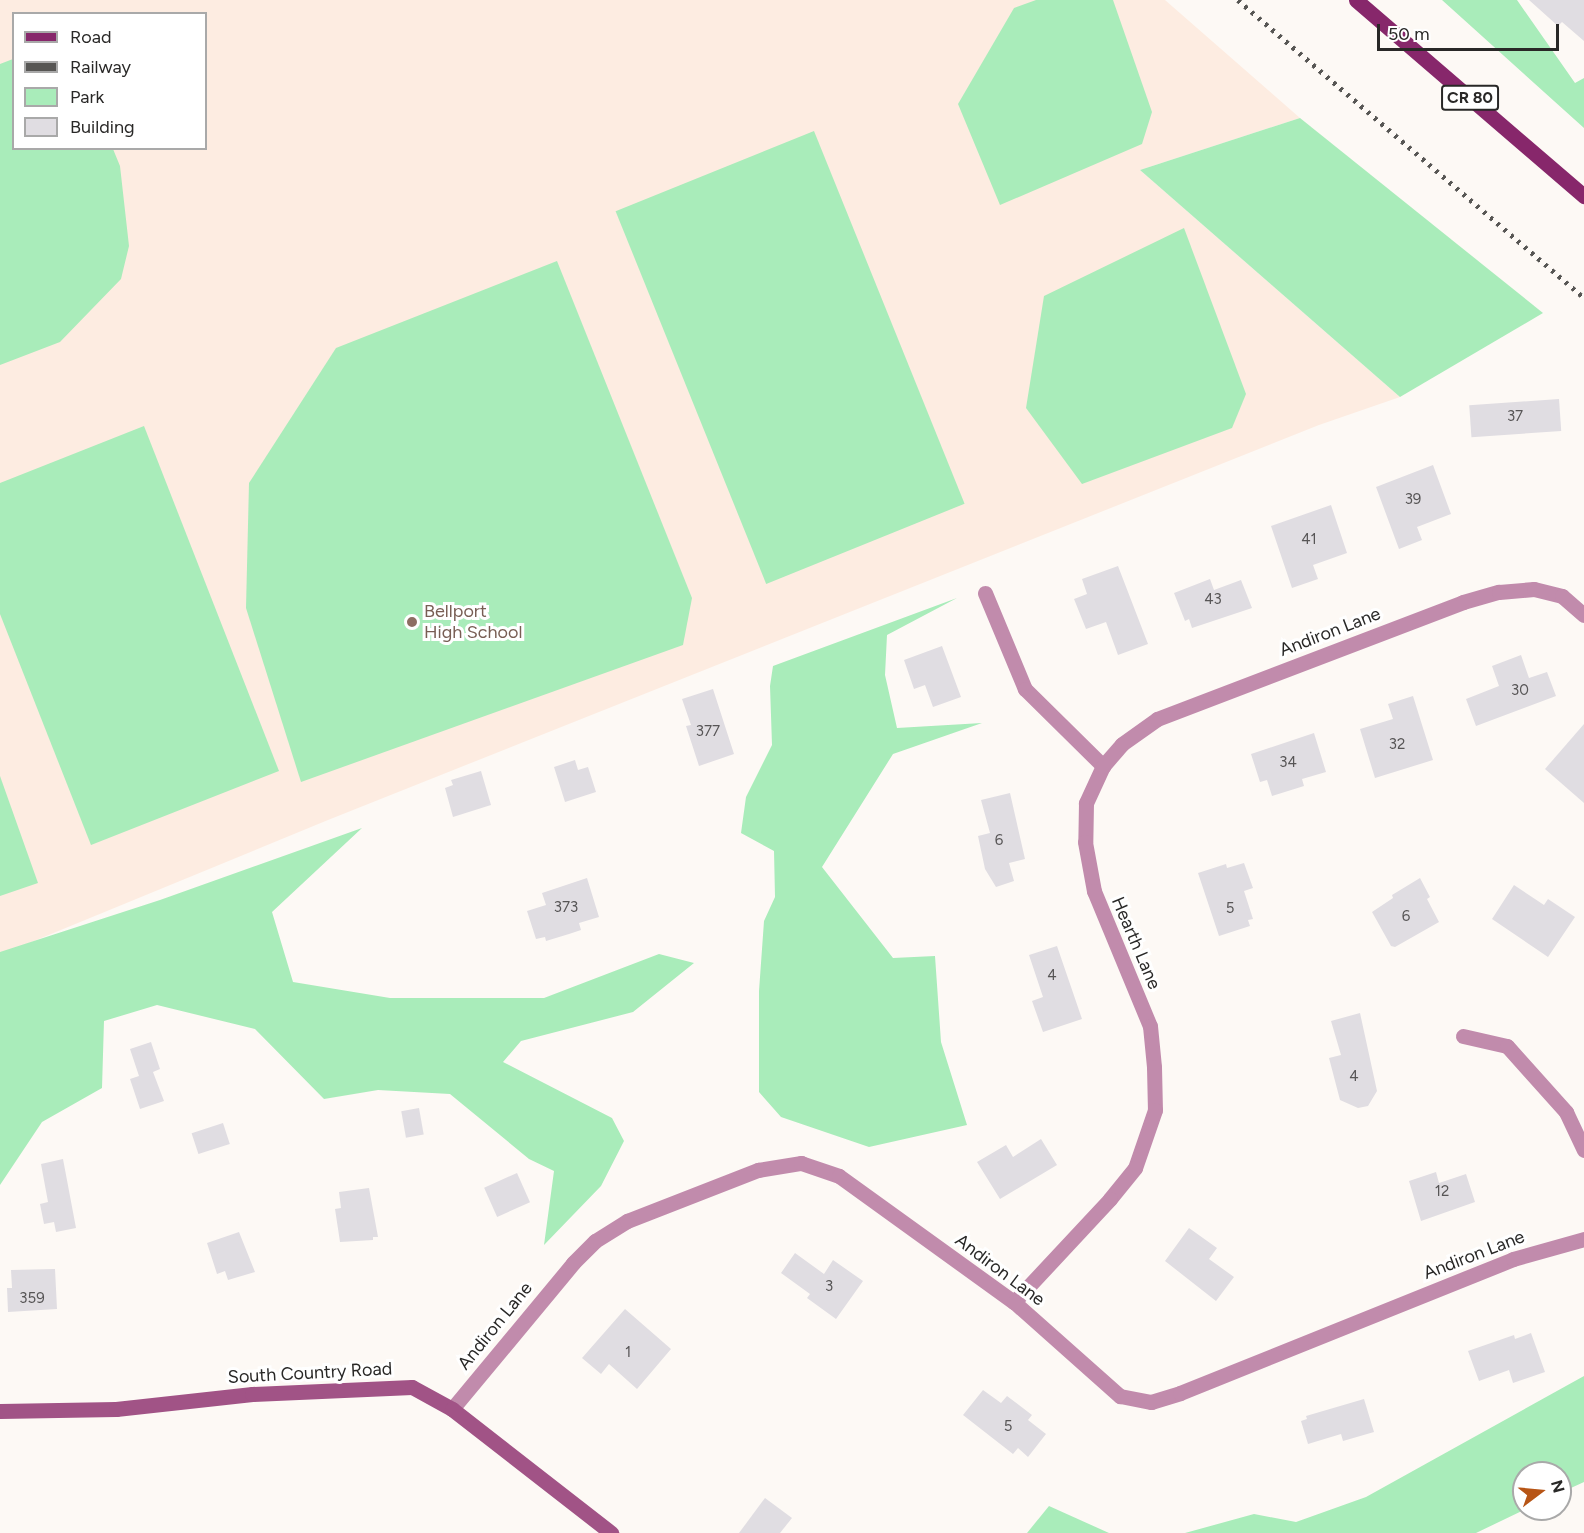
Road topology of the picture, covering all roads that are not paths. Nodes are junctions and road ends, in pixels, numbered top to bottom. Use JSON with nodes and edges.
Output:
{"nodes":[{"id":1,"x":1356,"y":0,"type":"edge"},
{"id":2,"x":1584,"y":196,"type":"edge"},
{"id":3,"x":985,"y":593,"type":"dead end"},
{"id":4,"x":1584,"y":615,"type":"edge"},
{"id":5,"x":1103,"y":766,"type":"junction"},
{"id":6,"x":1463,"y":1036,"type":"dead end"},
{"id":7,"x":1584,"y":1150,"type":"edge"},
{"id":8,"x":1584,"y":1239,"type":"edge"},
{"id":9,"x":1014,"y":1302,"type":"junction"},
{"id":10,"x":453,"y":1409,"type":"junction"},
{"id":11,"x":0,"y":1411,"type":"edge"},
{"id":12,"x":611,"y":1533,"type":"edge"}],
"edges":[{"from":1,"to":2,"type":"main road","number":"CR 80"},
{"from":3,"to":5,"type":"street"},
{"from":4,"to":5,"type":"street","name":"Andiron Lane"},
{"from":5,"to":9,"type":"street","name":"Hearth Lane"},
{"from":6,"to":7,"type":"street"},
{"from":8,"to":9,"type":"street","name":"Andiron Lane"},
{"from":9,"to":10,"type":"street","name":"Andiron Lane"},
{"from":10,"to":11,"type":"main road","name":"South Country Road"},
{"from":10,"to":12,"type":"main road","name":"South Country Road"}]}
